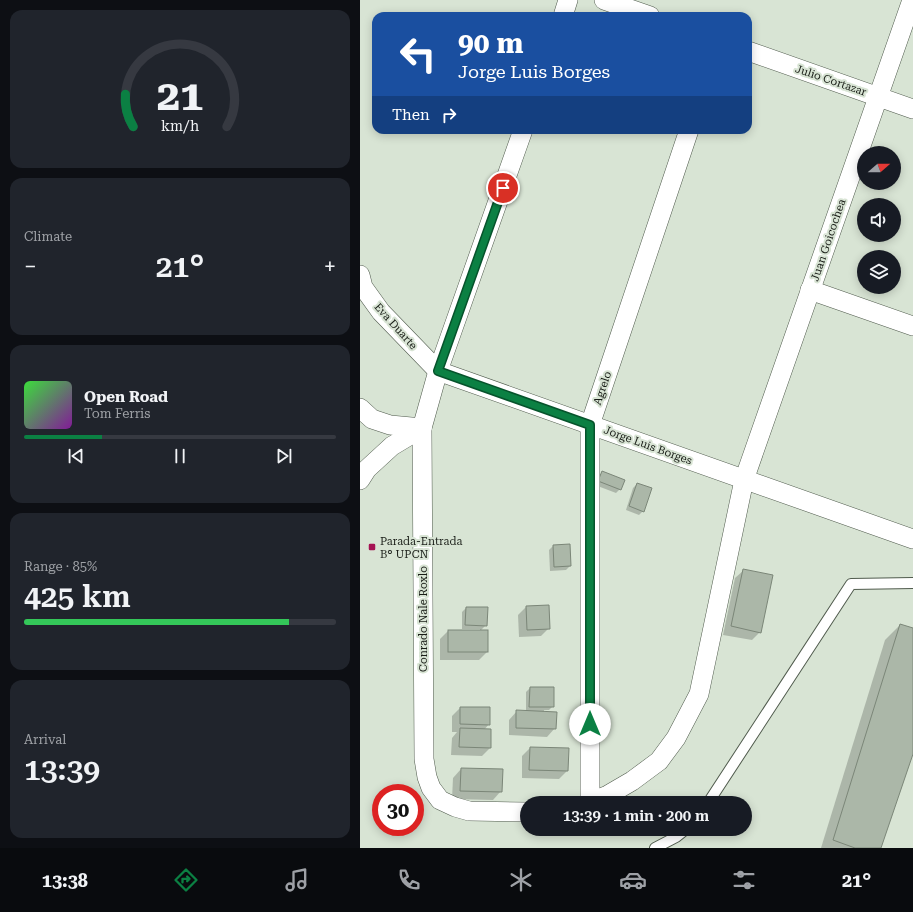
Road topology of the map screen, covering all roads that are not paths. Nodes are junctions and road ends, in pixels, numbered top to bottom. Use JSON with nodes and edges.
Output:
{"nodes":[{"id":1,"x":568,"y":0,"type":"edge"},
{"id":2,"x":604,"y":0,"type":"edge"},
{"id":3,"x":912,"y":0,"type":"edge"},
{"id":4,"x":564,"y":12,"type":"edge"},
{"id":5,"x":638,"y":12,"type":"edge"},
{"id":6,"x":752,"y":52,"type":"edge"},
{"id":7,"x":878,"y":97,"type":"junction"},
{"id":8,"x":913,"y":109,"type":"edge"},
{"id":9,"x":522,"y":134,"type":"edge"},
{"id":10,"x":688,"y":134,"type":"edge"},
{"id":11,"x":360,"y":275,"type":"edge"},
{"id":12,"x":810,"y":290,"type":"junction"},
{"id":13,"x":913,"y":326,"type":"edge"},
{"id":14,"x":438,"y":371,"type":"junction"},
{"id":15,"x":360,"y":408,"type":"edge"},
{"id":16,"x":590,"y":425,"type":"junction"},
{"id":17,"x":422,"y":428,"type":"junction"},
{"id":18,"x":360,"y":480,"type":"edge"},
{"id":19,"x":744,"y":480,"type":"junction"},
{"id":20,"x":913,"y":539,"type":"edge"},
{"id":21,"x":913,"y":583,"type":"edge"},
{"id":22,"x":589,"y":796,"type":"edge"},
{"id":23,"x":606,"y":796,"type":"edge"},
{"id":24,"x":713,"y":796,"type":"edge"},
{"id":25,"x":520,"y":812,"type":"edge"},
{"id":26,"x":677,"y":836,"type":"edge"},
{"id":27,"x":655,"y":848,"type":"edge"}],
"edges":[{"from":1,"to":4,"type":"street"},
{"from":2,"to":5,"type":"street"},
{"from":3,"to":7,"type":"street","name":"Juan Goicochea"},
{"from":6,"to":7,"type":"street","name":"Julio Cortazar"},
{"from":7,"to":8,"type":"street","name":"Julio Cortazar"},
{"from":7,"to":12,"type":"street","name":"Juan Goicochea"},
{"from":9,"to":14,"type":"street","name":"Conrado Nale Roxlo"},
{"from":10,"to":16,"type":"street","name":"Agrelo"},
{"from":11,"to":14,"type":"street","name":"Eva Duarte"},
{"from":12,"to":13,"type":"street"},
{"from":12,"to":19,"type":"street","name":"Juan Goicochea"},
{"from":14,"to":16,"type":"street","name":"Jorge Luis Borges"},
{"from":14,"to":17,"type":"street","name":"Conrado Nale Roxlo"},
{"from":15,"to":17,"type":"street"},
{"from":16,"to":19,"type":"street","name":"Jorge Luis Borges"},
{"from":16,"to":22,"type":"street","name":"Agrelo"},
{"from":17,"to":18,"type":"street"},
{"from":17,"to":25,"type":"street","name":"Conrado Nale Roxlo"},
{"from":19,"to":20,"type":"street","name":"Jorge Luis Borges"},
{"from":19,"to":23,"type":"street","name":"Juan Goicochea"},
{"from":21,"to":24,"type":"lane"},
{"from":26,"to":27,"type":"lane"}]}
